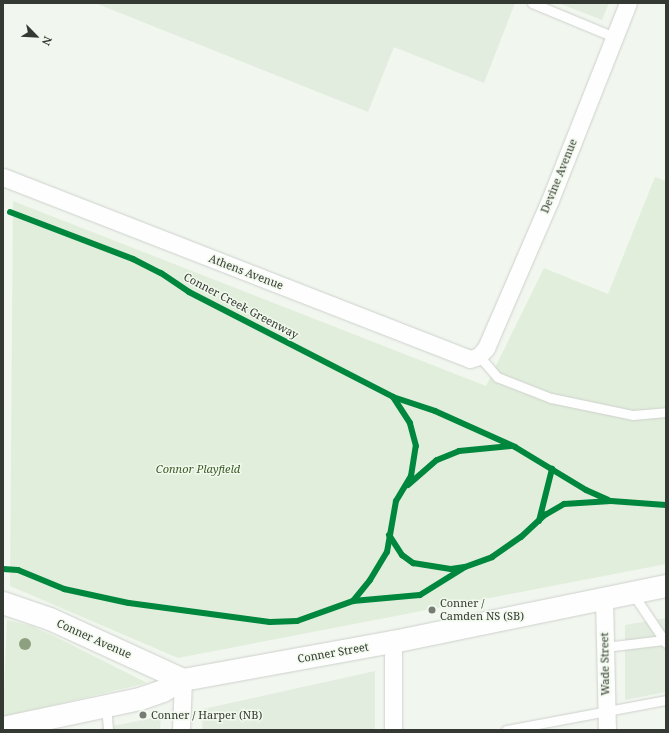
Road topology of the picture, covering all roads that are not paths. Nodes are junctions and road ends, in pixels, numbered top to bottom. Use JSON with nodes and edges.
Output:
{"nodes":[{"id":1,"x":532,"y":3,"type":"edge"},
{"id":2,"x":628,"y":3,"type":"edge"},
{"id":3,"x":614,"y":37,"type":"junction"},
{"id":4,"x":3,"y":177,"type":"edge"},
{"id":5,"x":483,"y":352,"type":"junction"},
{"id":6,"x":666,"y":412,"type":"edge"},
{"id":7,"x":666,"y":586,"type":"edge"},
{"id":8,"x":632,"y":593,"type":"junction"},
{"id":9,"x":604,"y":598,"type":"junction"},
{"id":10,"x":3,"y":603,"type":"edge"},
{"id":11,"x":665,"y":641,"type":"edge"},
{"id":12,"x":393,"y":642,"type":"junction"},
{"id":13,"x":605,"y":647,"type":"junction"},
{"id":14,"x":183,"y":680,"type":"junction"},
{"id":15,"x":666,"y":700,"type":"edge"},
{"id":16,"x":106,"y":706,"type":"junction"},
{"id":17,"x":606,"y":712,"type":"junction"},
{"id":18,"x":12,"y":728,"type":"edge"},
{"id":19,"x":108,"y":730,"type":"edge"},
{"id":20,"x":181,"y":730,"type":"edge"},
{"id":21,"x":393,"y":730,"type":"edge"},
{"id":22,"x":506,"y":730,"type":"edge"},
{"id":23,"x":606,"y":730,"type":"edge"}],
"edges":[{"from":1,"to":3,"type":"lane"},
{"from":2,"to":3,"type":"street","name":"Devine Avenue"},
{"from":3,"to":5,"type":"street","name":"Devine Avenue"},
{"from":4,"to":5,"type":"street","name":"Athens Avenue"},
{"from":5,"to":6,"type":"lane"},
{"from":7,"to":8,"type":"main road","name":"Conner Street"},
{"from":8,"to":9,"type":"main road","name":"Conner Street"},
{"from":8,"to":11,"type":"lane"},
{"from":9,"to":12,"type":"main road","name":"Conner Street"},
{"from":9,"to":13,"type":"street","name":"Wade Street"},
{"from":10,"to":14,"type":"main road","name":"Conner Avenue"},
{"from":11,"to":13,"type":"lane"},
{"from":12,"to":14,"type":"main road","name":"Conner Street"},
{"from":12,"to":21,"type":"street"},
{"from":13,"to":17,"type":"street","name":"Wade Street"},
{"from":14,"to":16,"type":"main road","name":"Conner Street"},
{"from":14,"to":20,"type":"street"},
{"from":15,"to":17,"type":"lane"},
{"from":16,"to":18,"type":"main road","name":"Conner Street"},
{"from":16,"to":19,"type":"lane"},
{"from":17,"to":22,"type":"lane"},
{"from":17,"to":23,"type":"street","name":"Wade Street"}]}
